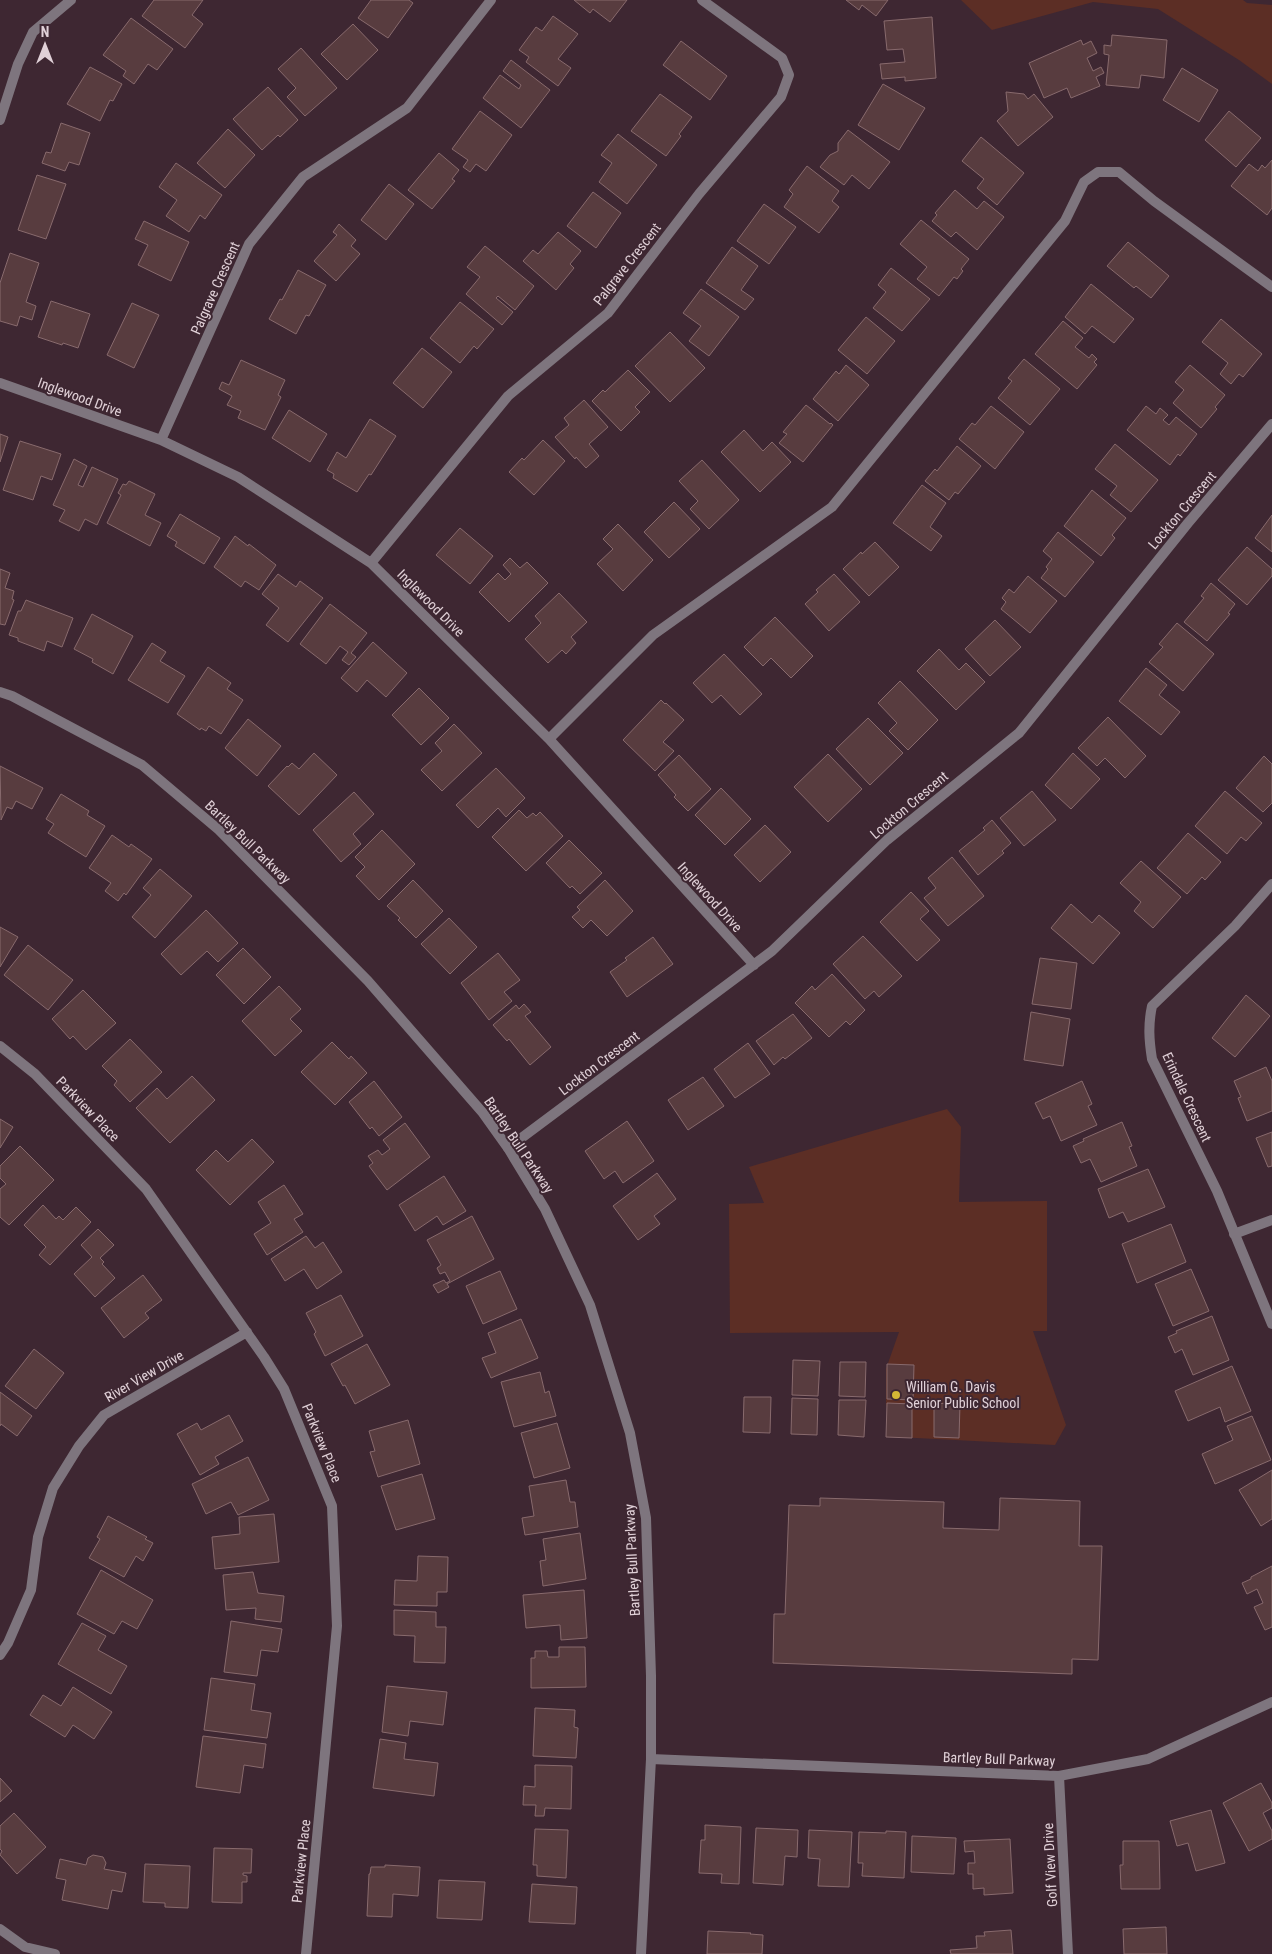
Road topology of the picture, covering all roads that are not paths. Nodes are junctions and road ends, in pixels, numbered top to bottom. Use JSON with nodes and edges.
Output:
{"nodes":[{"id":1,"x":71,"y":0,"type":"edge"},
{"id":2,"x":490,"y":0,"type":"edge"},
{"id":3,"x":702,"y":0,"type":"edge"},
{"id":4,"x":0,"y":120,"type":"edge"},
{"id":5,"x":1272,"y":287,"type":"edge"},
{"id":6,"x":0,"y":383,"type":"edge"},
{"id":7,"x":1272,"y":424,"type":"edge"},
{"id":8,"x":161,"y":440,"type":"junction"},
{"id":9,"x":371,"y":564,"type":"junction"},
{"id":10,"x":0,"y":692,"type":"edge"},
{"id":11,"x":549,"y":739,"type":"junction"},
{"id":12,"x":1272,"y":884,"type":"edge"},
{"id":13,"x":754,"y":965,"type":"junction"},
{"id":14,"x":0,"y":1046,"type":"edge"},
{"id":15,"x":508,"y":1148,"type":"junction"},
{"id":16,"x":1272,"y":1220,"type":"edge"},
{"id":17,"x":1234,"y":1234,"type":"junction"},
{"id":18,"x":1272,"y":1324,"type":"edge"},
{"id":19,"x":247,"y":1332,"type":"junction"},
{"id":20,"x":0,"y":1655,"type":"edge"},
{"id":21,"x":1272,"y":1702,"type":"edge"},
{"id":22,"x":651,"y":1759,"type":"junction"},
{"id":23,"x":1060,"y":1776,"type":"junction"},
{"id":24,"x":0,"y":1928,"type":"edge"},
{"id":25,"x":55,"y":1954,"type":"edge"},
{"id":26,"x":306,"y":1954,"type":"edge"},
{"id":27,"x":642,"y":1954,"type":"edge"},
{"id":28,"x":1068,"y":1954,"type":"edge"}],
"edges":[{"from":1,"to":4,"type":"street"},
{"from":2,"to":8,"type":"street","name":"Palgrave Crescent"},
{"from":3,"to":9,"type":"street","name":"Palgrave Crescent"},
{"from":5,"to":11,"type":"street"},
{"from":6,"to":8,"type":"street","name":"Inglewood Drive"},
{"from":7,"to":13,"type":"street","name":"Lockton Crescent"},
{"from":8,"to":9,"type":"street","name":"Inglewood Drive"},
{"from":9,"to":11,"type":"street","name":"Inglewood Drive"},
{"from":10,"to":15,"type":"street","name":"Bartley Bull Parkway"},
{"from":11,"to":13,"type":"street","name":"Inglewood Drive"},
{"from":12,"to":17,"type":"street","name":"Erindale Crescent"},
{"from":13,"to":15,"type":"street","name":"Lockton Crescent"},
{"from":14,"to":19,"type":"street","name":"Parkview Place"},
{"from":15,"to":22,"type":"street","name":"Bartley Bull Parkway"},
{"from":16,"to":17,"type":"street"},
{"from":17,"to":18,"type":"street","name":"Erindale Crescent"},
{"from":19,"to":20,"type":"street","name":"River View Drive"},
{"from":19,"to":26,"type":"street","name":"Parkview Place"},
{"from":21,"to":23,"type":"street","name":"Bartley Bull Parkway"},
{"from":22,"to":23,"type":"street","name":"Bartley Bull Parkway"},
{"from":22,"to":27,"type":"street","name":"Bartley Bull Parkway"},
{"from":23,"to":28,"type":"street","name":"Golf View Drive"},
{"from":24,"to":25,"type":"street"}]}
